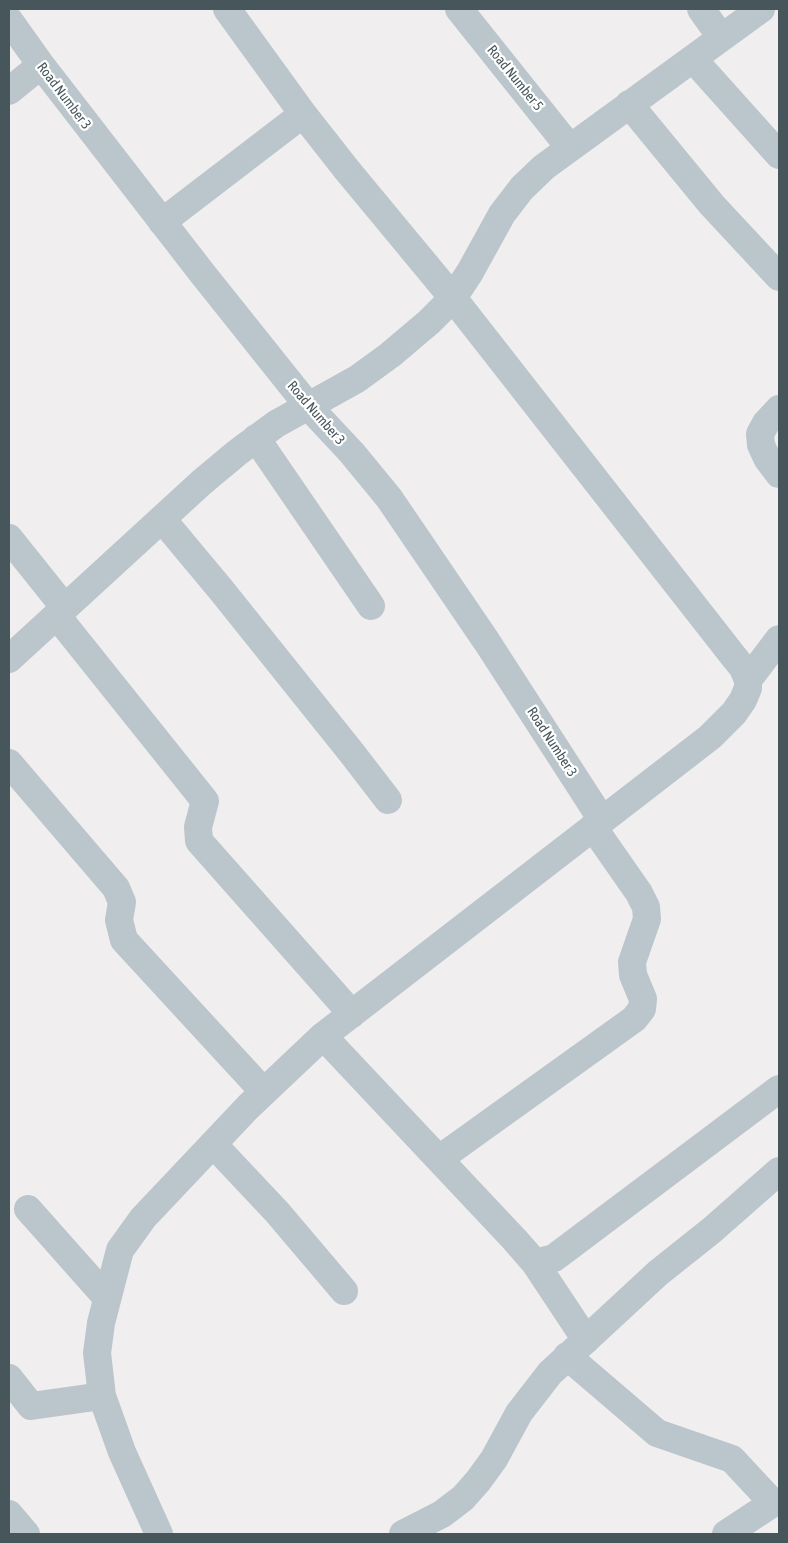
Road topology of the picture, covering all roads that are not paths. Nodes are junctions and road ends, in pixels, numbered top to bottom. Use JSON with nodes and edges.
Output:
{"nodes":[{"id":1,"x":227,"y":9,"type":"edge"},
{"id":2,"x":459,"y":9,"type":"edge"},
{"id":3,"x":701,"y":9,"type":"edge"},
{"id":4,"x":761,"y":9,"type":"edge"},
{"id":5,"x":9,"y":20,"type":"edge"},
{"id":6,"x":721,"y":37,"type":"junction"},
{"id":7,"x":692,"y":59,"type":"junction"},
{"id":8,"x":41,"y":66,"type":"junction"},
{"id":9,"x":9,"y":91,"type":"edge"},
{"id":10,"x":629,"y":104,"type":"junction"},
{"id":11,"x":303,"y":114,"type":"junction"},
{"id":12,"x":570,"y":148,"type":"junction"},
{"id":13,"x":779,"y":155,"type":"edge"},
{"id":14,"x":162,"y":222,"type":"junction"},
{"id":15,"x":779,"y":277,"type":"edge"},
{"id":16,"x":453,"y":298,"type":"junction"},
{"id":17,"x":309,"y":407,"type":"junction"},
{"id":18,"x":779,"y":409,"type":"edge"},
{"id":19,"x":256,"y":438,"type":"junction"},
{"id":20,"x":779,"y":474,"type":"edge"},
{"id":21,"x":162,"y":519,"type":"junction"},
{"id":22,"x":9,"y":538,"type":"edge"},
{"id":23,"x":370,"y":606,"type":"dead end"},
{"id":24,"x":61,"y":612,"type":"junction"},
{"id":25,"x":779,"y":639,"type":"edge"},
{"id":26,"x":9,"y":659,"type":"edge"},
{"id":27,"x":748,"y":680,"type":"junction"},
{"id":28,"x":9,"y":763,"type":"edge"},
{"id":29,"x":388,"y":800,"type":"dead end"},
{"id":30,"x":598,"y":824,"type":"junction"},
{"id":31,"x":352,"y":1014,"type":"junction"},
{"id":32,"x":323,"y":1036,"type":"junction"},
{"id":33,"x":779,"y":1089,"type":"edge"},
{"id":34,"x":264,"y":1092,"type":"junction"},
{"id":35,"x":213,"y":1144,"type":"junction"},
{"id":36,"x":439,"y":1159,"type":"junction"},
{"id":37,"x":779,"y":1172,"type":"edge"},
{"id":38,"x":28,"y":1209,"type":"dead end"},
{"id":39,"x":535,"y":1263,"type":"junction"},
{"id":40,"x":344,"y":1291,"type":"dead end"},
{"id":41,"x":106,"y":1298,"type":"junction"},
{"id":42,"x":576,"y":1348,"type":"junction"},
{"id":43,"x":9,"y":1378,"type":"edge"},
{"id":44,"x":102,"y":1396,"type":"junction"},
{"id":45,"x":9,"y":1514,"type":"edge"},
{"id":46,"x":26,"y":1534,"type":"edge"},
{"id":47,"x":159,"y":1534,"type":"edge"},
{"id":48,"x":402,"y":1534,"type":"edge"},
{"id":49,"x":726,"y":1534,"type":"edge"}],
"edges":[{"from":1,"to":11,"type":"street"},
{"from":2,"to":12,"type":"street","name":"Road Number 5"},
{"from":3,"to":6,"type":"street"},
{"from":4,"to":6,"type":"street"},
{"from":5,"to":8,"type":"street","name":"Road Number 3"},
{"from":6,"to":7,"type":"street"},
{"from":7,"to":10,"type":"street"},
{"from":7,"to":13,"type":"street"},
{"from":8,"to":9,"type":"street"},
{"from":8,"to":14,"type":"street","name":"Road Number 3"},
{"from":10,"to":12,"type":"street"},
{"from":10,"to":15,"type":"street"},
{"from":11,"to":14,"type":"street"},
{"from":11,"to":16,"type":"street"},
{"from":12,"to":16,"type":"street"},
{"from":14,"to":17,"type":"street","name":"Road Number 3"},
{"from":16,"to":17,"type":"street"},
{"from":16,"to":27,"type":"street"},
{"from":17,"to":19,"type":"street"},
{"from":17,"to":30,"type":"street","name":"Road Number 3"},
{"from":18,"to":20,"type":"street"},
{"from":19,"to":21,"type":"street"},
{"from":19,"to":23,"type":"street"},
{"from":21,"to":24,"type":"street"},
{"from":21,"to":29,"type":"street"},
{"from":22,"to":24,"type":"street"},
{"from":24,"to":26,"type":"street"},
{"from":24,"to":31,"type":"street"},
{"from":25,"to":27,"type":"street"},
{"from":27,"to":30,"type":"street"},
{"from":28,"to":34,"type":"street"},
{"from":30,"to":31,"type":"street"},
{"from":30,"to":36,"type":"street","name":"Road Number 3"},
{"from":31,"to":32,"type":"street"},
{"from":32,"to":34,"type":"street"},
{"from":32,"to":36,"type":"street"},
{"from":33,"to":39,"type":"street"},
{"from":34,"to":35,"type":"street"},
{"from":35,"to":40,"type":"street"},
{"from":35,"to":41,"type":"street"},
{"from":36,"to":39,"type":"street"},
{"from":37,"to":42,"type":"street"},
{"from":38,"to":41,"type":"street"},
{"from":39,"to":42,"type":"street"},
{"from":41,"to":44,"type":"street"},
{"from":42,"to":48,"type":"street"},
{"from":42,"to":49,"type":"street"},
{"from":43,"to":44,"type":"street"},
{"from":44,"to":47,"type":"street"},
{"from":45,"to":46,"type":"street"}]}
